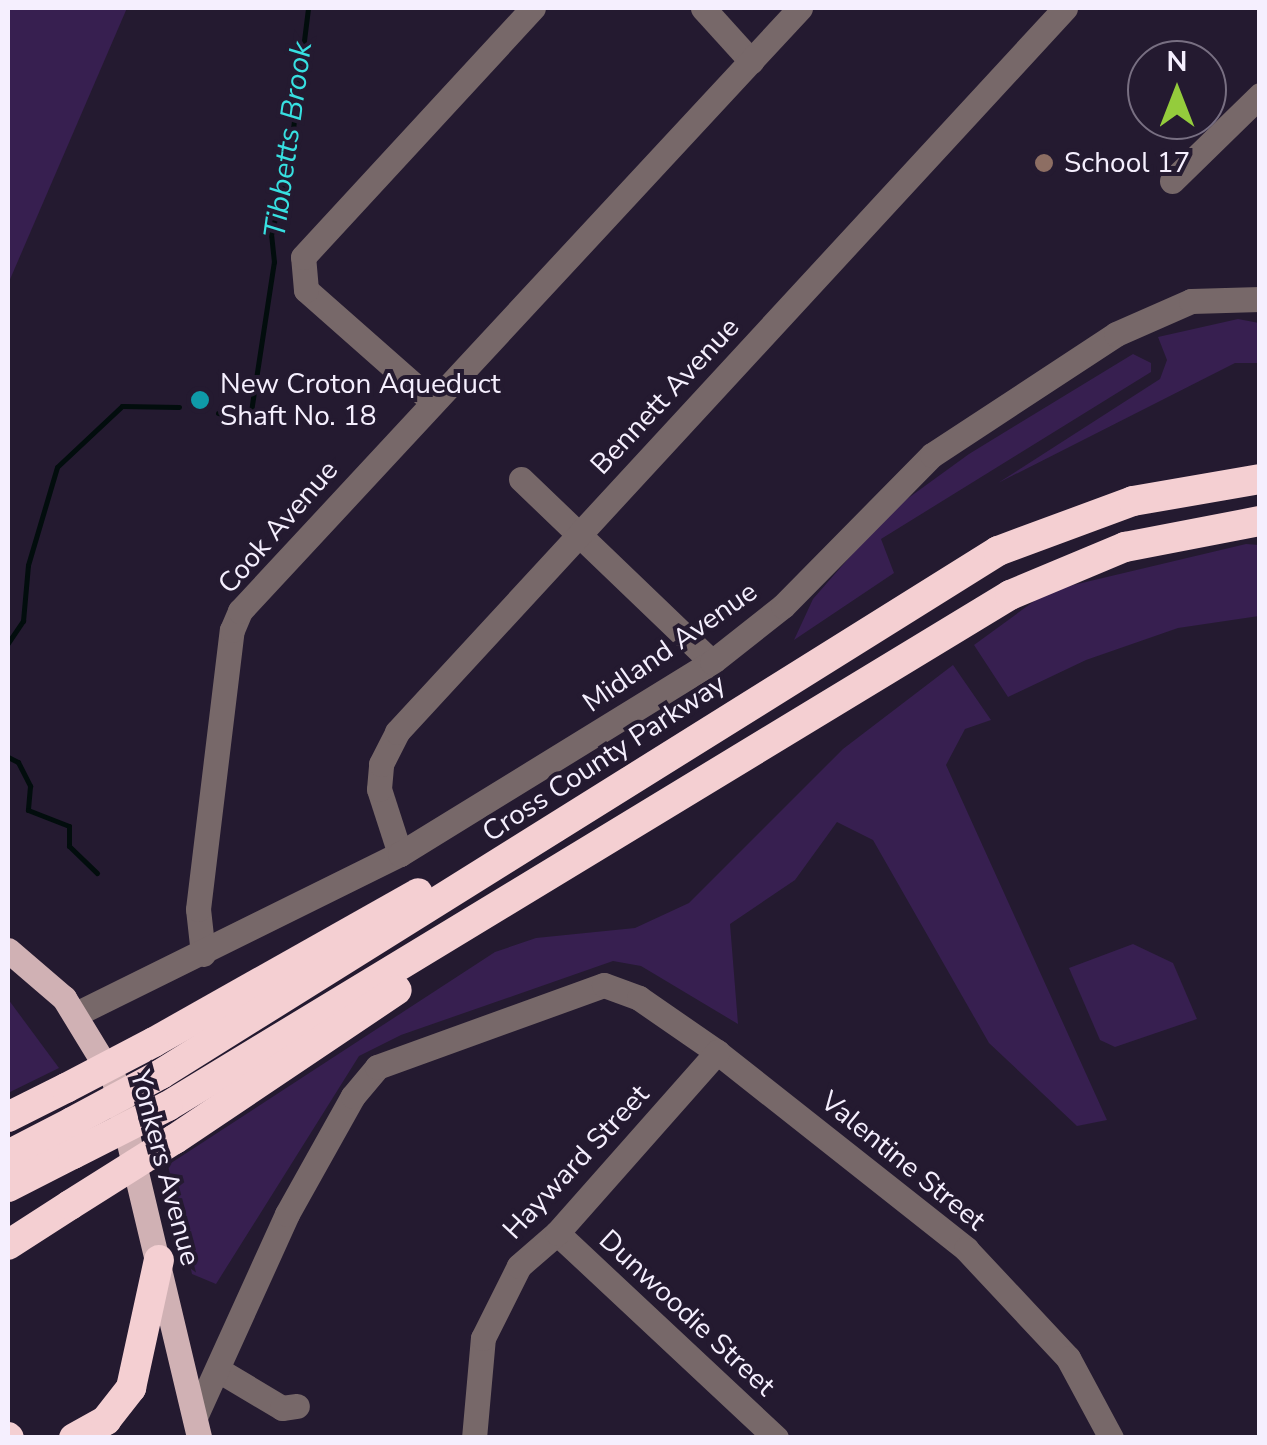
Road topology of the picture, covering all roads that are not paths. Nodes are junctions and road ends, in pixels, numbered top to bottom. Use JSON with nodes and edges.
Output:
{"nodes":[{"id":1,"x":533,"y":8,"type":"edge"},
{"id":2,"x":703,"y":8,"type":"edge"},
{"id":3,"x":800,"y":8,"type":"edge"},
{"id":4,"x":1065,"y":8,"type":"edge"},
{"id":5,"x":752,"y":62,"type":"junction"},
{"id":6,"x":1260,"y":80,"type":"edge"},
{"id":7,"x":1260,"y":95,"type":"edge"},
{"id":8,"x":1196,"y":156,"type":"junction"},
{"id":9,"x":1172,"y":181,"type":"dead end"},
{"id":10,"x":1260,"y":299,"type":"edge"},
{"id":11,"x":433,"y":402,"type":"junction"},
{"id":12,"x":521,"y":479,"type":"dead end"},
{"id":13,"x":1260,"y":479,"type":"edge"},
{"id":14,"x":1260,"y":521,"type":"edge"},
{"id":15,"x":579,"y":533,"type":"junction"},
{"id":16,"x":712,"y":662,"type":"junction"},
{"id":17,"x":585,"y":808,"type":"junction"},
{"id":18,"x":400,"y":854,"type":"junction"},
{"id":19,"x":533,"y":884,"type":"junction"},
{"id":20,"x":8,"y":950,"type":"edge"},
{"id":21,"x":203,"y":954,"type":"junction"},
{"id":22,"x":76,"y":1014,"type":"junction"},
{"id":23,"x":717,"y":1052,"type":"junction"},
{"id":24,"x":8,"y":1117,"type":"edge"},
{"id":25,"x":8,"y":1155,"type":"edge"},
{"id":26,"x":8,"y":1187,"type":"edge"},
{"id":27,"x":556,"y":1234,"type":"junction"},
{"id":28,"x":8,"y":1245,"type":"edge"},
{"id":29,"x":159,"y":1260,"type":"junction"},
{"id":30,"x":220,"y":1371,"type":"junction"},
{"id":31,"x":297,"y":1406,"type":"dead end"},
{"id":32,"x":192,"y":1430,"type":"edge"},
{"id":33,"x":74,"y":1438,"type":"edge"},
{"id":34,"x":474,"y":1438,"type":"edge"},
{"id":35,"x":776,"y":1438,"type":"edge"},
{"id":36,"x":1112,"y":1438,"type":"edge"}],
"edges":[{"from":1,"to":11,"type":"street"},
{"from":2,"to":5,"type":"street"},
{"from":3,"to":5,"type":"street","name":"Cook Avenue"},
{"from":4,"to":15,"type":"street","name":"Bennett Avenue"},
{"from":5,"to":11,"type":"street","name":"Cook Avenue"},
{"from":6,"to":8,"type":"street"},
{"from":7,"to":8,"type":"street"},
{"from":8,"to":9,"type":"street"},
{"from":10,"to":16,"type":"street","name":"Midland Avenue"},
{"from":11,"to":21,"type":"street","name":"Cook Avenue"},
{"from":12,"to":15,"type":"street"},
{"from":13,"to":17,"type":"highway","name":"Cross County Parkway"},
{"from":14,"to":19,"type":"highway"},
{"from":15,"to":16,"type":"street"},
{"from":15,"to":18,"type":"street","name":"Bennett Avenue"},
{"from":16,"to":18,"type":"street","name":"Midland Avenue"},
{"from":17,"to":24,"type":"highway","bridge":true},
{"from":17,"to":25,"type":"highway","name":"Cross County Parkway","bridge":true},
{"from":18,"to":21,"type":"street","name":"Midland Avenue"},
{"from":19,"to":26,"type":"highway","bridge":true},
{"from":19,"to":28,"type":"highway","bridge":true},
{"from":20,"to":22,"type":"main road","name":"Yonkers Avenue"},
{"from":21,"to":22,"type":"street","name":"Midland Avenue"},
{"from":22,"to":29,"type":"main road","name":"Yonkers Avenue"},
{"from":23,"to":27,"type":"street","name":"Hayward Street"},
{"from":23,"to":30,"type":"street","name":"Valentine Street"},
{"from":23,"to":36,"type":"street","name":"Valentine Street"},
{"from":27,"to":34,"type":"street","name":"Hayward Street"},
{"from":27,"to":35,"type":"street","name":"Dunwoodie Street"},
{"from":29,"to":32,"type":"main road","name":"Yonkers Avenue"},
{"from":29,"to":33,"type":"highway"},
{"from":30,"to":31,"type":"street"},
{"from":30,"to":32,"type":"street"}]}
